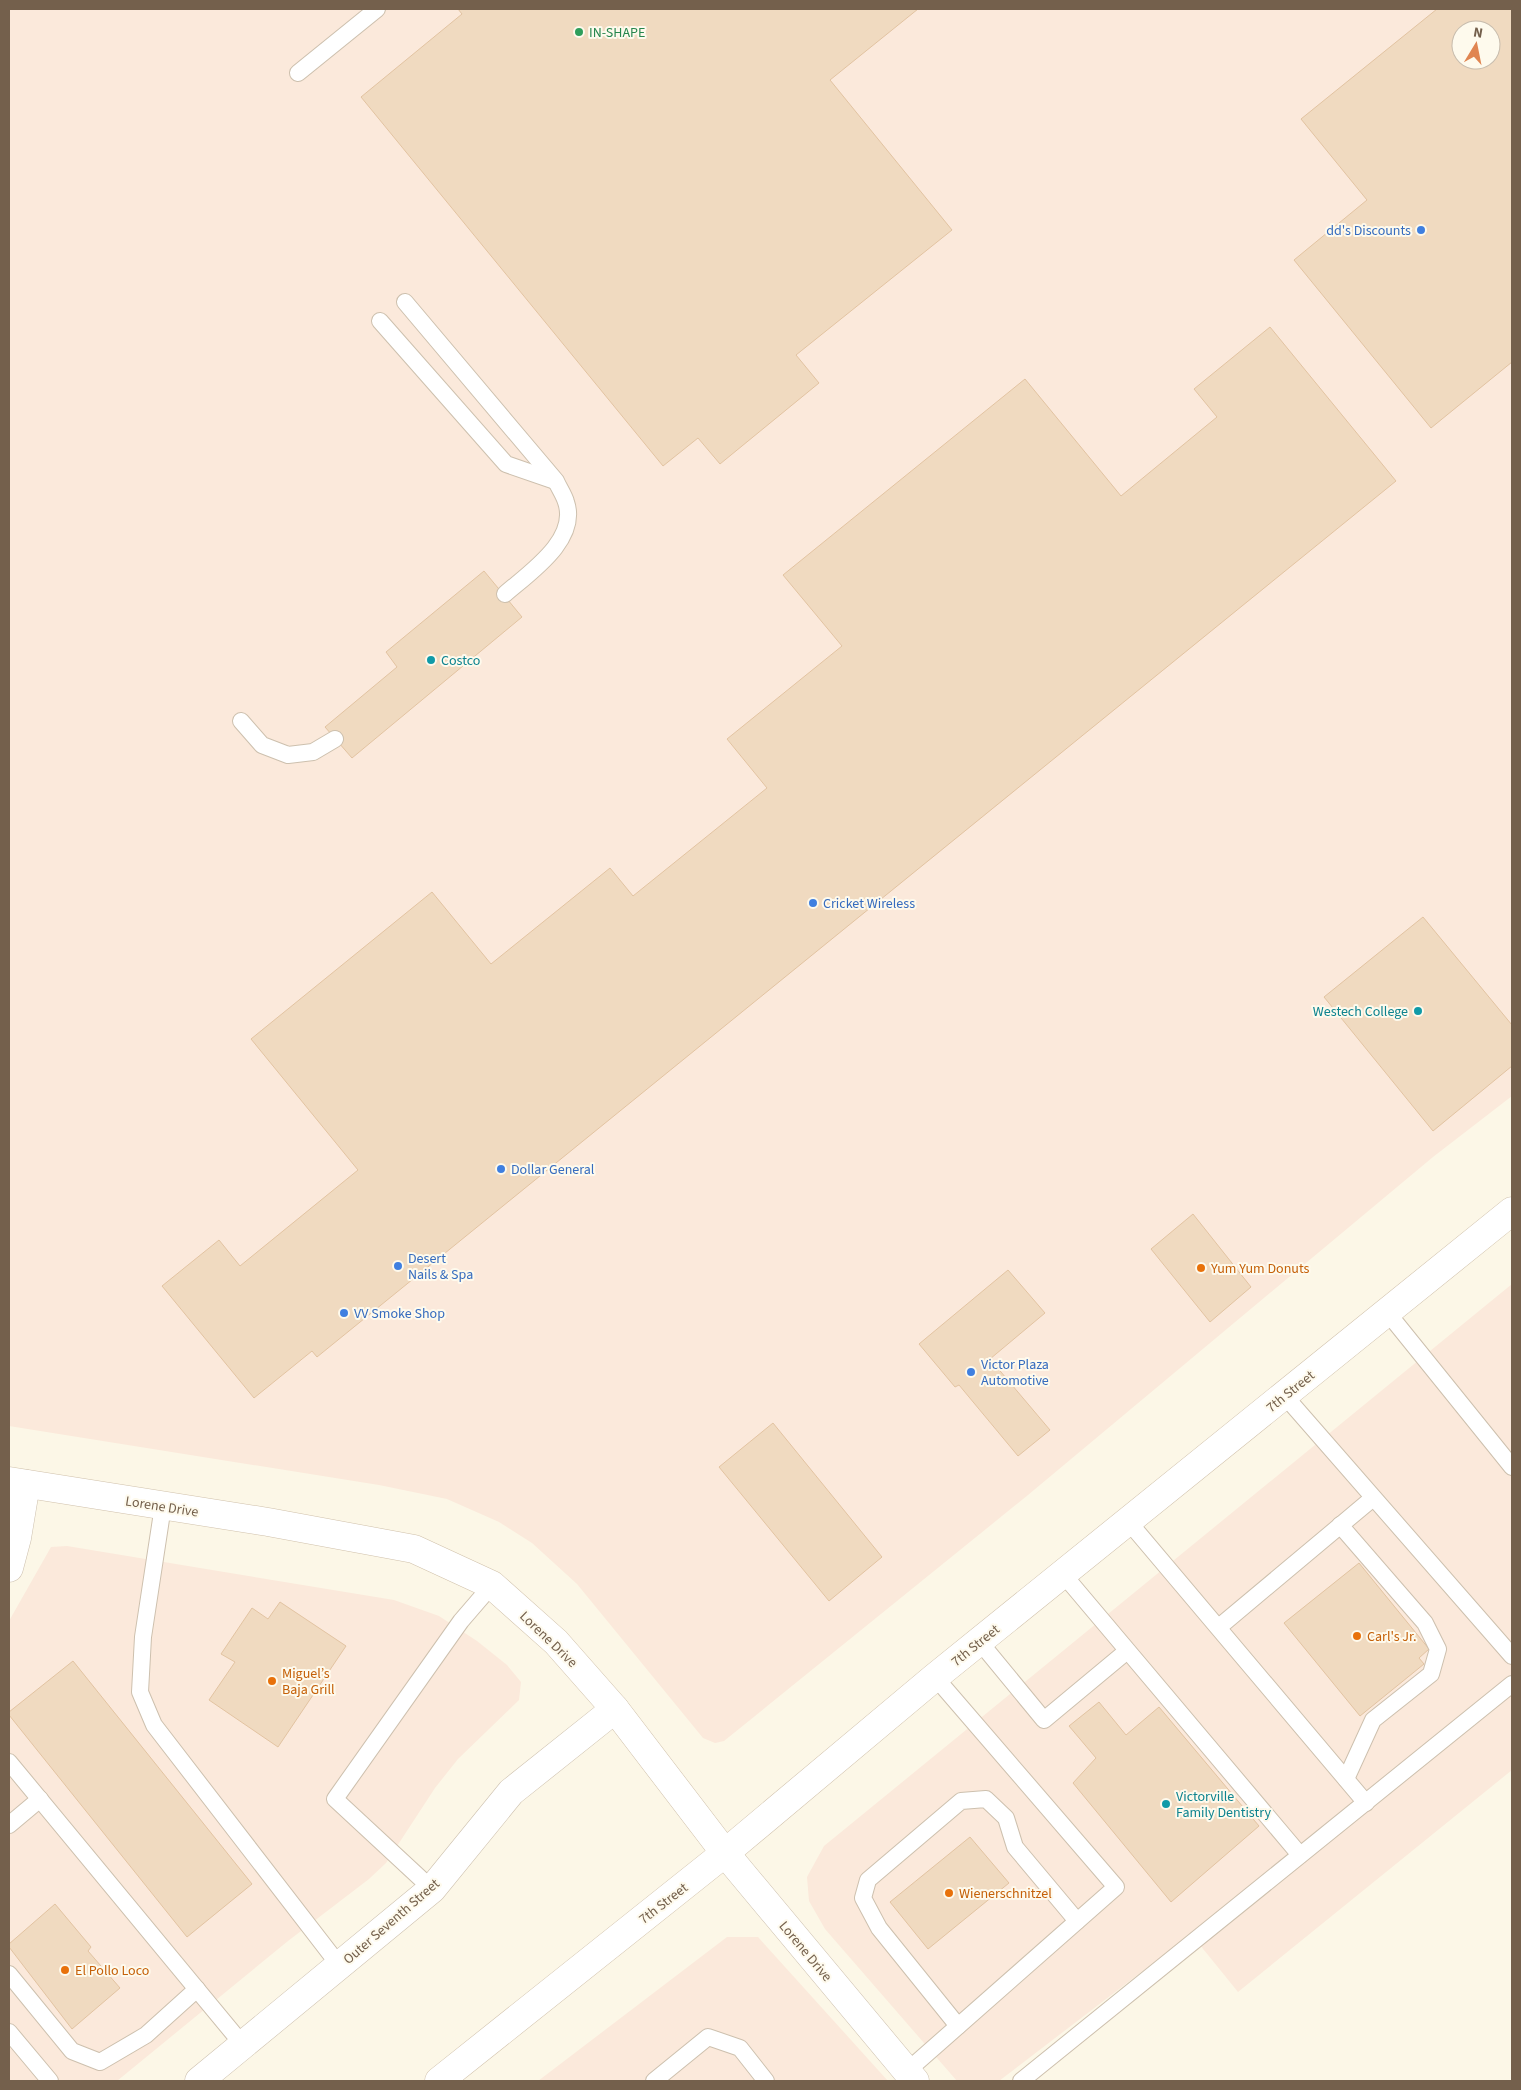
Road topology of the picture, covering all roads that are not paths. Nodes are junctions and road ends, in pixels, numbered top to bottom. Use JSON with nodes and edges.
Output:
{"nodes":[{"id":1,"x":377,"y":9,"type":"edge"},
{"id":2,"x":298,"y":73,"type":"dead end"},
{"id":3,"x":405,"y":302,"type":"dead end"},
{"id":4,"x":380,"y":321,"type":"dead end"},
{"id":5,"x":556,"y":481,"type":"junction"},
{"id":6,"x":504,"y":594,"type":"dead end"},
{"id":7,"x":241,"y":721,"type":"dead end"},
{"id":8,"x":335,"y":739,"type":"dead end"},
{"id":9,"x":1512,"y":1211,"type":"edge"},
{"id":10,"x":1387,"y":1312,"type":"junction"},
{"id":11,"x":1284,"y":1395,"type":"junction"},
{"id":12,"x":1512,"y":1468,"type":"edge"},
{"id":13,"x":18,"y":1483,"type":"edge"},
{"id":14,"x":1373,"y":1498,"type":"junction"},
{"id":15,"x":163,"y":1506,"type":"junction"},
{"id":16,"x":1128,"y":1521,"type":"junction"},
{"id":17,"x":1340,"y":1525,"type":"junction"},
{"id":18,"x":9,"y":1568,"type":"edge"},
{"id":19,"x":1063,"y":1574,"type":"junction"},
{"id":20,"x":492,"y":1586,"type":"junction"},
{"id":21,"x":1219,"y":1627,"type":"junction"},
{"id":22,"x":980,"y":1641,"type":"junction"},
{"id":23,"x":1127,"y":1651,"type":"junction"},
{"id":24,"x":1512,"y":1656,"type":"edge"},
{"id":25,"x":935,"y":1677,"type":"junction"},
{"id":26,"x":1512,"y":1684,"type":"edge"},
{"id":27,"x":615,"y":1709,"type":"junction"},
{"id":28,"x":9,"y":1762,"type":"edge"},
{"id":29,"x":1346,"y":1778,"type":"junction"},
{"id":30,"x":40,"y":1799,"type":"junction"},
{"id":31,"x":1366,"y":1803,"type":"junction"},
{"id":32,"x":9,"y":1826,"type":"edge"},
{"id":33,"x":725,"y":1853,"type":"junction"},
{"id":34,"x":1300,"y":1856,"type":"junction"},
{"id":35,"x":432,"y":1889,"type":"junction"},
{"id":36,"x":1077,"y":1921,"type":"junction"},
{"id":37,"x":339,"y":1965,"type":"junction"},
{"id":38,"x":9,"y":1974,"type":"edge"},
{"id":39,"x":197,"y":1989,"type":"junction"},
{"id":40,"x":958,"y":2026,"type":"junction"},
{"id":41,"x":9,"y":2032,"type":"edge"},
{"id":42,"x":243,"y":2045,"type":"junction"},
{"id":43,"x":911,"y":2076,"type":"edge"},
{"id":44,"x":50,"y":2081,"type":"edge"},
{"id":45,"x":199,"y":2081,"type":"edge"},
{"id":46,"x":439,"y":2081,"type":"edge"},
{"id":47,"x":654,"y":2081,"type":"edge"},
{"id":48,"x":766,"y":2081,"type":"edge"},
{"id":49,"x":1021,"y":2081,"type":"edge"}],
"edges":[{"from":1,"to":2,"type":"lane"},
{"from":3,"to":5,"type":"lane"},
{"from":4,"to":5,"type":"lane"},
{"from":5,"to":6,"type":"lane"},
{"from":7,"to":8,"type":"lane"},
{"from":9,"to":10,"type":"street","name":"7th Street"},
{"from":10,"to":11,"type":"street","name":"7th Street"},
{"from":10,"to":12,"type":"lane"},
{"from":11,"to":14,"type":"lane"},
{"from":11,"to":16,"type":"street","name":"7th Street"},
{"from":13,"to":15,"type":"street","name":"Lorene Drive"},
{"from":13,"to":18,"type":"street"},
{"from":14,"to":17,"type":"lane"},
{"from":14,"to":24,"type":"lane"},
{"from":15,"to":20,"type":"street","name":"Lorene Drive"},
{"from":15,"to":37,"type":"lane"},
{"from":16,"to":19,"type":"street","name":"7th Street"},
{"from":16,"to":21,"type":"lane"},
{"from":17,"to":21,"type":"lane"},
{"from":17,"to":29,"type":"lane"},
{"from":19,"to":22,"type":"street","name":"7th Street"},
{"from":19,"to":23,"type":"lane"},
{"from":20,"to":27,"type":"street","name":"Lorene Drive"},
{"from":20,"to":35,"type":"lane"},
{"from":21,"to":29,"type":"lane"},
{"from":22,"to":23,"type":"lane"},
{"from":22,"to":25,"type":"street","name":"7th Street"},
{"from":23,"to":34,"type":"lane"},
{"from":25,"to":33,"type":"street","name":"7th Street"},
{"from":25,"to":36,"type":"lane"},
{"from":26,"to":31,"type":"lane"},
{"from":27,"to":33,"type":"street","name":"Lorene Drive"},
{"from":27,"to":35,"type":"street","name":"Outer Seventh Street"},
{"from":28,"to":30,"type":"lane"},
{"from":29,"to":31,"type":"lane"},
{"from":30,"to":32,"type":"lane"},
{"from":30,"to":39,"type":"lane"},
{"from":31,"to":34,"type":"lane"},
{"from":33,"to":43,"type":"street","name":"Lorene Drive"},
{"from":33,"to":46,"type":"street","name":"7th Street"},
{"from":34,"to":49,"type":"lane"},
{"from":35,"to":37,"type":"street","name":"Outer Seventh Street"},
{"from":36,"to":40,"type":"lane"},
{"from":36,"to":40,"type":"lane"},
{"from":37,"to":42,"type":"street","name":"Outer Seventh Street"},
{"from":38,"to":39,"type":"lane"},
{"from":39,"to":42,"type":"lane"},
{"from":40,"to":43,"type":"lane"},
{"from":41,"to":44,"type":"lane"},
{"from":42,"to":45,"type":"street","name":"Outer Seventh Street"},
{"from":47,"to":48,"type":"lane"}]}
